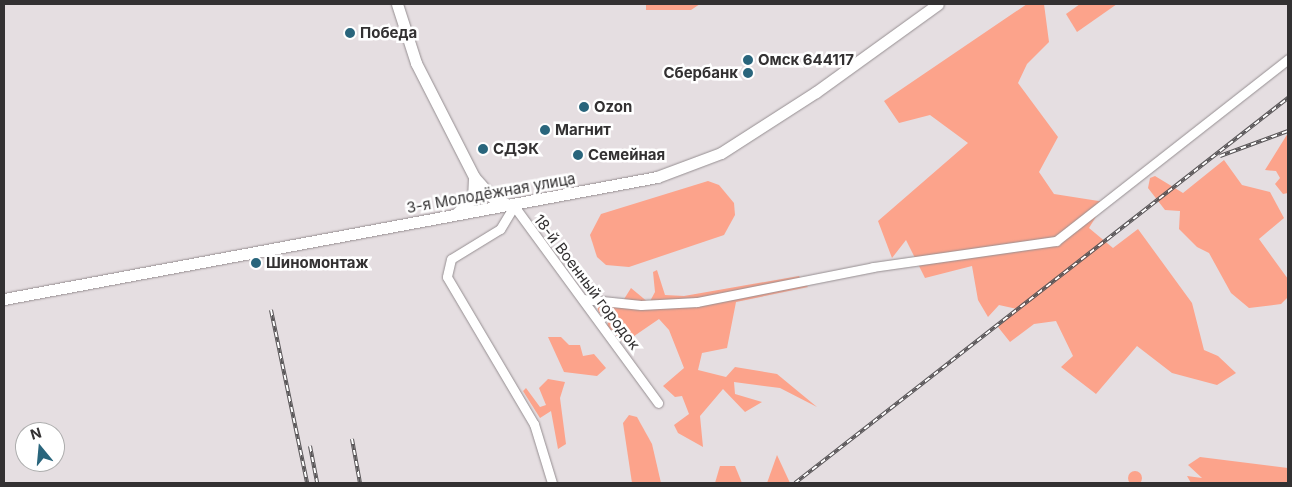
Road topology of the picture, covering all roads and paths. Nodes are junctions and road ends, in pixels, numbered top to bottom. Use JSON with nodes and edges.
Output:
{"nodes":[{"id":1,"x":397,"y":4,"type":"edge"},
{"id":2,"x":938,"y":4,"type":"edge"},
{"id":3,"x":1288,"y":59,"type":"edge"},
{"id":4,"x":474,"y":177,"type":"junction"},
{"id":5,"x":514,"y":206,"type":"junction"},
{"id":6,"x":453,"y":215,"type":"junction"},
{"id":7,"x":4,"y":299,"type":"edge"},
{"id":8,"x":583,"y":300,"type":"junction"},
{"id":9,"x":658,"y":403,"type":"dead end"},
{"id":10,"x":552,"y":483,"type":"edge"}],
"edges":[{"from":1,"to":4,"type":"main road"},
{"from":2,"to":5,"type":"main road","name":"3-я Молодёжная улица"},
{"from":3,"to":8,"type":"street"},
{"from":4,"to":5,"type":"main road"},
{"from":4,"to":6,"type":"main road"},
{"from":5,"to":6,"type":"main road","name":"3-я Молодёжная улица"},
{"from":5,"to":8,"type":"street","name":"18-й Военный городок"},
{"from":5,"to":10,"type":"street","name":"18-й Военный городок"},
{"from":6,"to":7,"type":"main road","name":"3-я Молодёжная улица"},
{"from":8,"to":9,"type":"street","name":"18-й Военный городок"}]}
